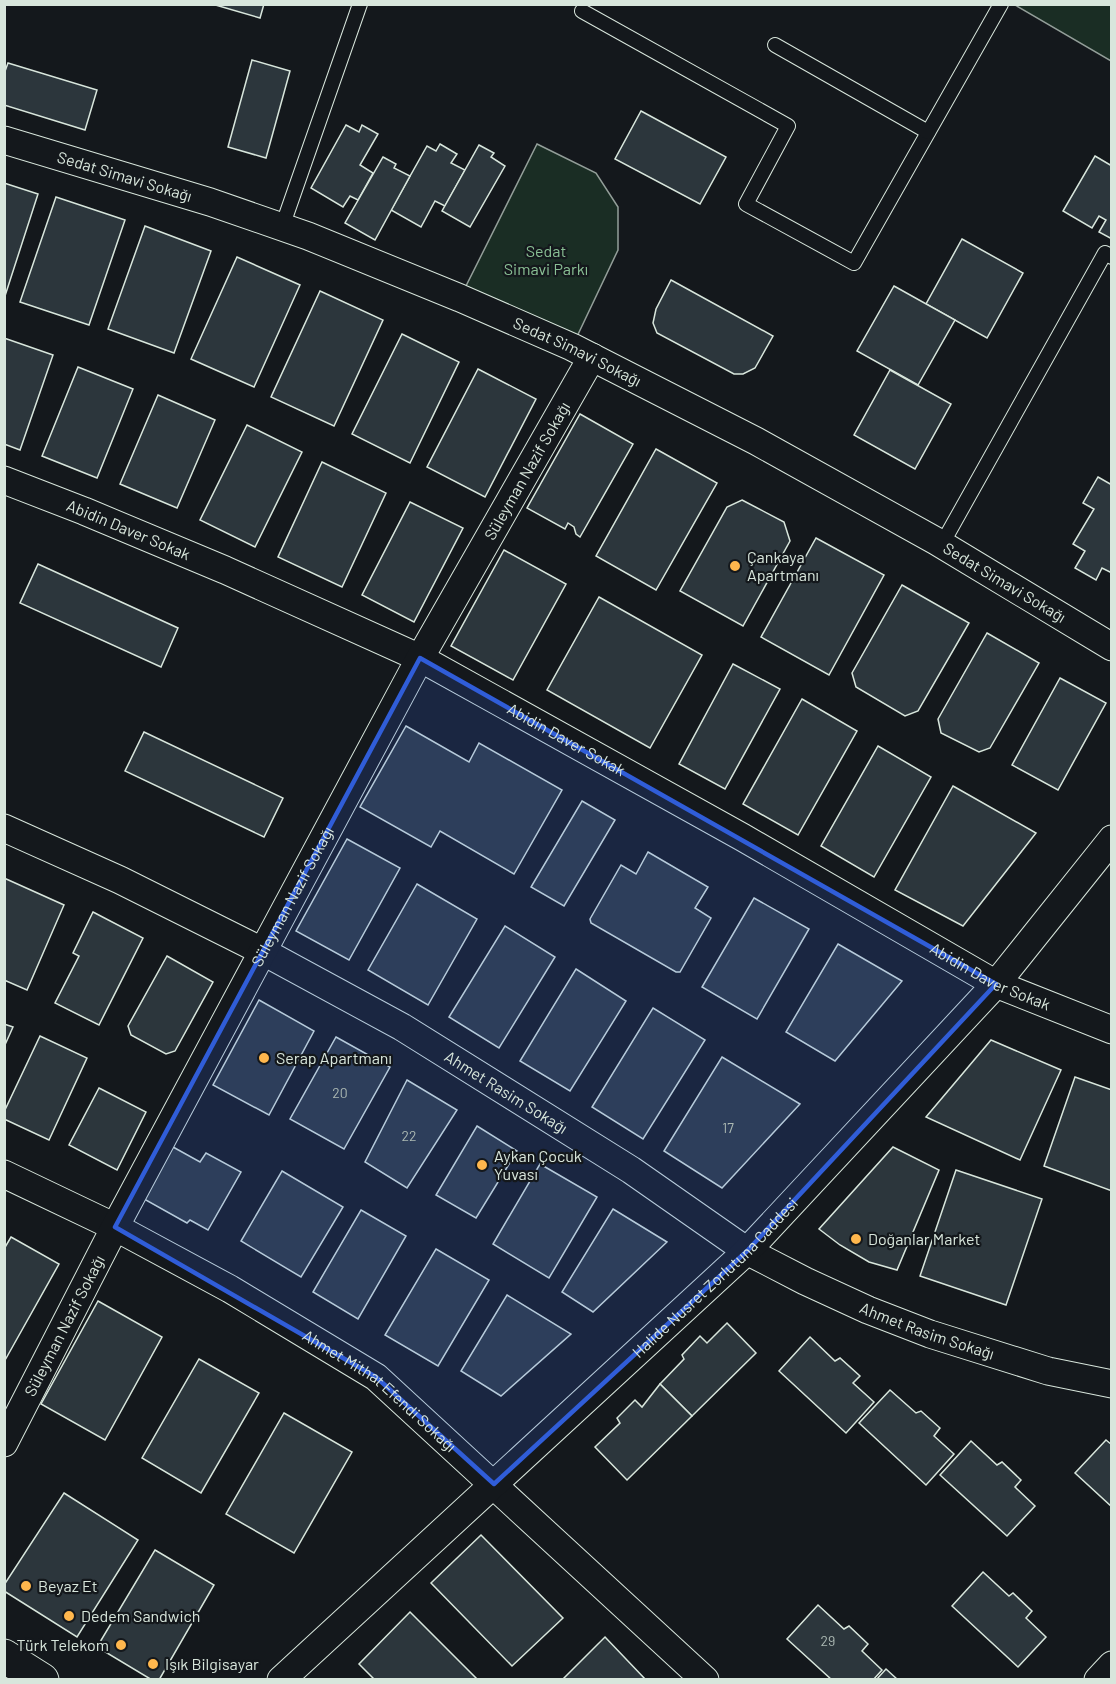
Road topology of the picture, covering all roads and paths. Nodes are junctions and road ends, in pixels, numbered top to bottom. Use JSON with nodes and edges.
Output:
{"nodes":[{"id":1,"x":360,"y":4,"type":"edge"},
{"id":2,"x":1001,"y":4,"type":"edge"},
{"id":3,"x":582,"y":11,"type":"dead end"},
{"id":4,"x":775,"y":45,"type":"dead end"},
{"id":5,"x":928,"y":132,"type":"junction"},
{"id":6,"x":4,"y":140,"type":"edge"},
{"id":7,"x":282,"y":227,"type":"junction"},
{"id":8,"x":1112,"y":257,"type":"edge"},
{"id":9,"x":592,"y":357,"type":"junction"},
{"id":10,"x":4,"y":480,"type":"edge"},
{"id":11,"x":942,"y":544,"type":"junction"},
{"id":12,"x":1112,"y":647,"type":"edge"},
{"id":13,"x":420,"y":658,"type":"junction"},
{"id":14,"x":4,"y":828,"type":"edge"},
{"id":15,"x":1112,"y":839,"type":"edge"},
{"id":16,"x":262,"y":951,"type":"junction"},
{"id":17,"x":996,"y":984,"type":"junction"},
{"id":18,"x":1112,"y":1030,"type":"edge"},
{"id":19,"x":4,"y":1174,"type":"edge"},
{"id":20,"x":115,"y":1227,"type":"junction"},
{"id":21,"x":747,"y":1251,"type":"junction"},
{"id":22,"x":1112,"y":1384,"type":"edge"},
{"id":23,"x":4,"y":1443,"type":"edge"},
{"id":24,"x":494,"y":1484,"type":"junction"},
{"id":25,"x":4,"y":1656,"type":"edge"},
{"id":26,"x":1112,"y":1665,"type":"edge"},
{"id":27,"x":42,"y":1680,"type":"edge"},
{"id":28,"x":281,"y":1680,"type":"edge"},
{"id":29,"x":705,"y":1680,"type":"edge"},
{"id":30,"x":1098,"y":1680,"type":"edge"}],
"edges":[{"from":1,"to":7,"type":"lane"},
{"from":2,"to":5,"type":"lane"},
{"from":3,"to":5,"type":"lane"},
{"from":4,"to":5,"type":"lane"},
{"from":6,"to":7,"type":"street","name":"Sedat Simavi Sokağı"},
{"from":7,"to":9,"type":"street","name":"Sedat Simavi Sokağı"},
{"from":8,"to":11,"type":"lane"},
{"from":9,"to":11,"type":"street","name":"Sedat Simavi Sokağı"},
{"from":9,"to":13,"type":"street","name":"Süleyman Nazif Sokağı"},
{"from":10,"to":13,"type":"street","name":"Abidin Daver Sokak"},
{"from":11,"to":12,"type":"street","name":"Sedat Simavi Sokağı"},
{"from":13,"to":16,"type":"street","name":"Süleyman Nazif Sokağı"},
{"from":13,"to":17,"type":"street","name":"Abidin Daver Sokak"},
{"from":14,"to":16,"type":"street","name":"Ahmet Rasim Sokağı"},
{"from":15,"to":17,"type":"street","name":"Halide Nusret Zorlutuna Caddesi"},
{"from":16,"to":20,"type":"street","name":"Süleyman Nazif Sokağı"},
{"from":16,"to":21,"type":"street","name":"Ahmet Rasim Sokağı"},
{"from":17,"to":18,"type":"street","name":"Abidin Daver Sokak"},
{"from":17,"to":21,"type":"street","name":"Halide Nusret Zorlutuna Caddesi"},
{"from":19,"to":20,"type":"street","name":"Ahmet Mithat Efendi Sokağı"},
{"from":20,"to":23,"type":"street","name":"Süleyman Nazif Sokağı"},
{"from":20,"to":24,"type":"street","name":"Ahmet Mithat Efendi Sokağı"},
{"from":21,"to":22,"type":"street","name":"Ahmet Rasim Sokağı"},
{"from":21,"to":24,"type":"street","name":"Halide Nusret Zorlutuna Caddesi"},
{"from":24,"to":28,"type":"street","name":"Halide Nusret Zorlutuna Caddesi"},
{"from":24,"to":29,"type":"street","name":"Ahmet Mithat Efendi Sokağı"},
{"from":25,"to":27,"type":"main road"},
{"from":26,"to":30,"type":"street"}]}
